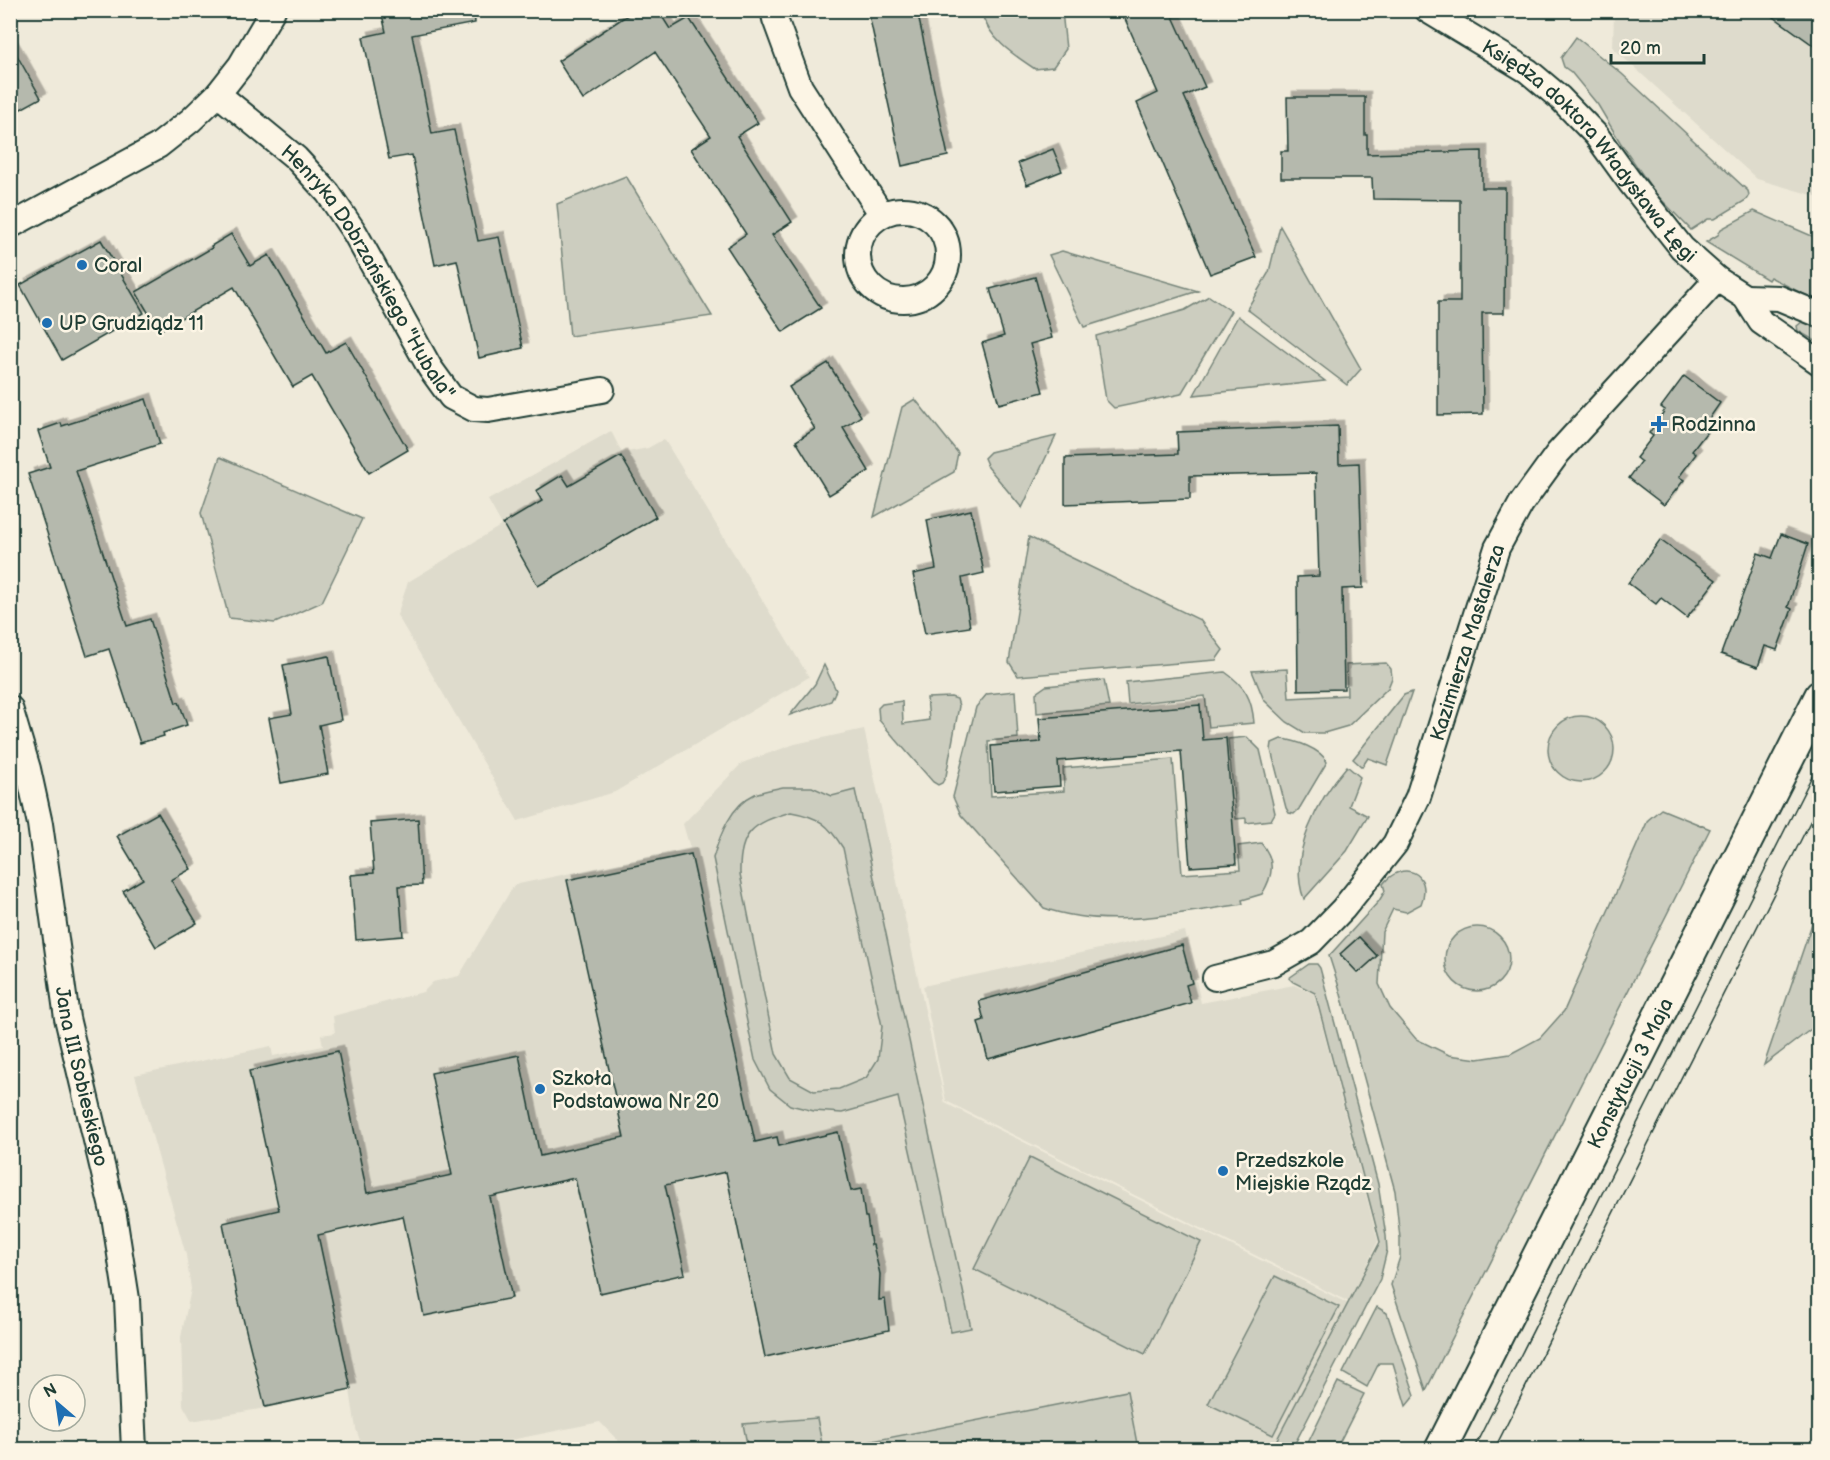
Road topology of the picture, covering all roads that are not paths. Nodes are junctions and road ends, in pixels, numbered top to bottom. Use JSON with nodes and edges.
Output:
{"nodes":[{"id":1,"x":273,"y":10,"type":"edge"},
{"id":2,"x":774,"y":10,"type":"edge"},
{"id":3,"x":1427,"y":10,"type":"edge"},
{"id":4,"x":218,"y":94,"type":"junction"},
{"id":5,"x":882,"y":215,"type":"dead end"},
{"id":6,"x":10,"y":226,"type":"edge"},
{"id":7,"x":1717,"y":279,"type":"junction"},
{"id":8,"x":1745,"y":297,"type":"junction"},
{"id":9,"x":1820,"y":315,"type":"edge"},
{"id":10,"x":1820,"y":363,"type":"edge"},
{"id":11,"x":602,"y":390,"type":"dead end"},
{"id":12,"x":1820,"y":696,"type":"edge"},
{"id":13,"x":10,"y":708,"type":"edge"},
{"id":14,"x":1215,"y":978,"type":"dead end"},
{"id":15,"x":134,"y":1449,"type":"edge"},
{"id":16,"x":1440,"y":1449,"type":"edge"}],
"edges":[{"from":1,"to":4,"type":"street"},
{"from":2,"to":5,"type":"street"},
{"from":3,"to":7,"type":"street","name":"Księdza doktora Władysława Łęgi"},
{"from":4,"to":6,"type":"street"},
{"from":4,"to":11,"type":"street","name":"Henryka Dobrzańskiego \"Hubala\""},
{"from":7,"to":8,"type":"street","name":"Księdza doktora Władysława Łęgi"},
{"from":7,"to":14,"type":"street","name":"Kazimierza Mastalerza"},
{"from":8,"to":9,"type":"street"},
{"from":8,"to":10,"type":"street","name":"Księdza doktora Władysława Łęgi"},
{"from":12,"to":16,"type":"street","name":"Konstytucji 3 Maja"},
{"from":13,"to":15,"type":"street","name":"Jana III Sobieskiego"}]}
